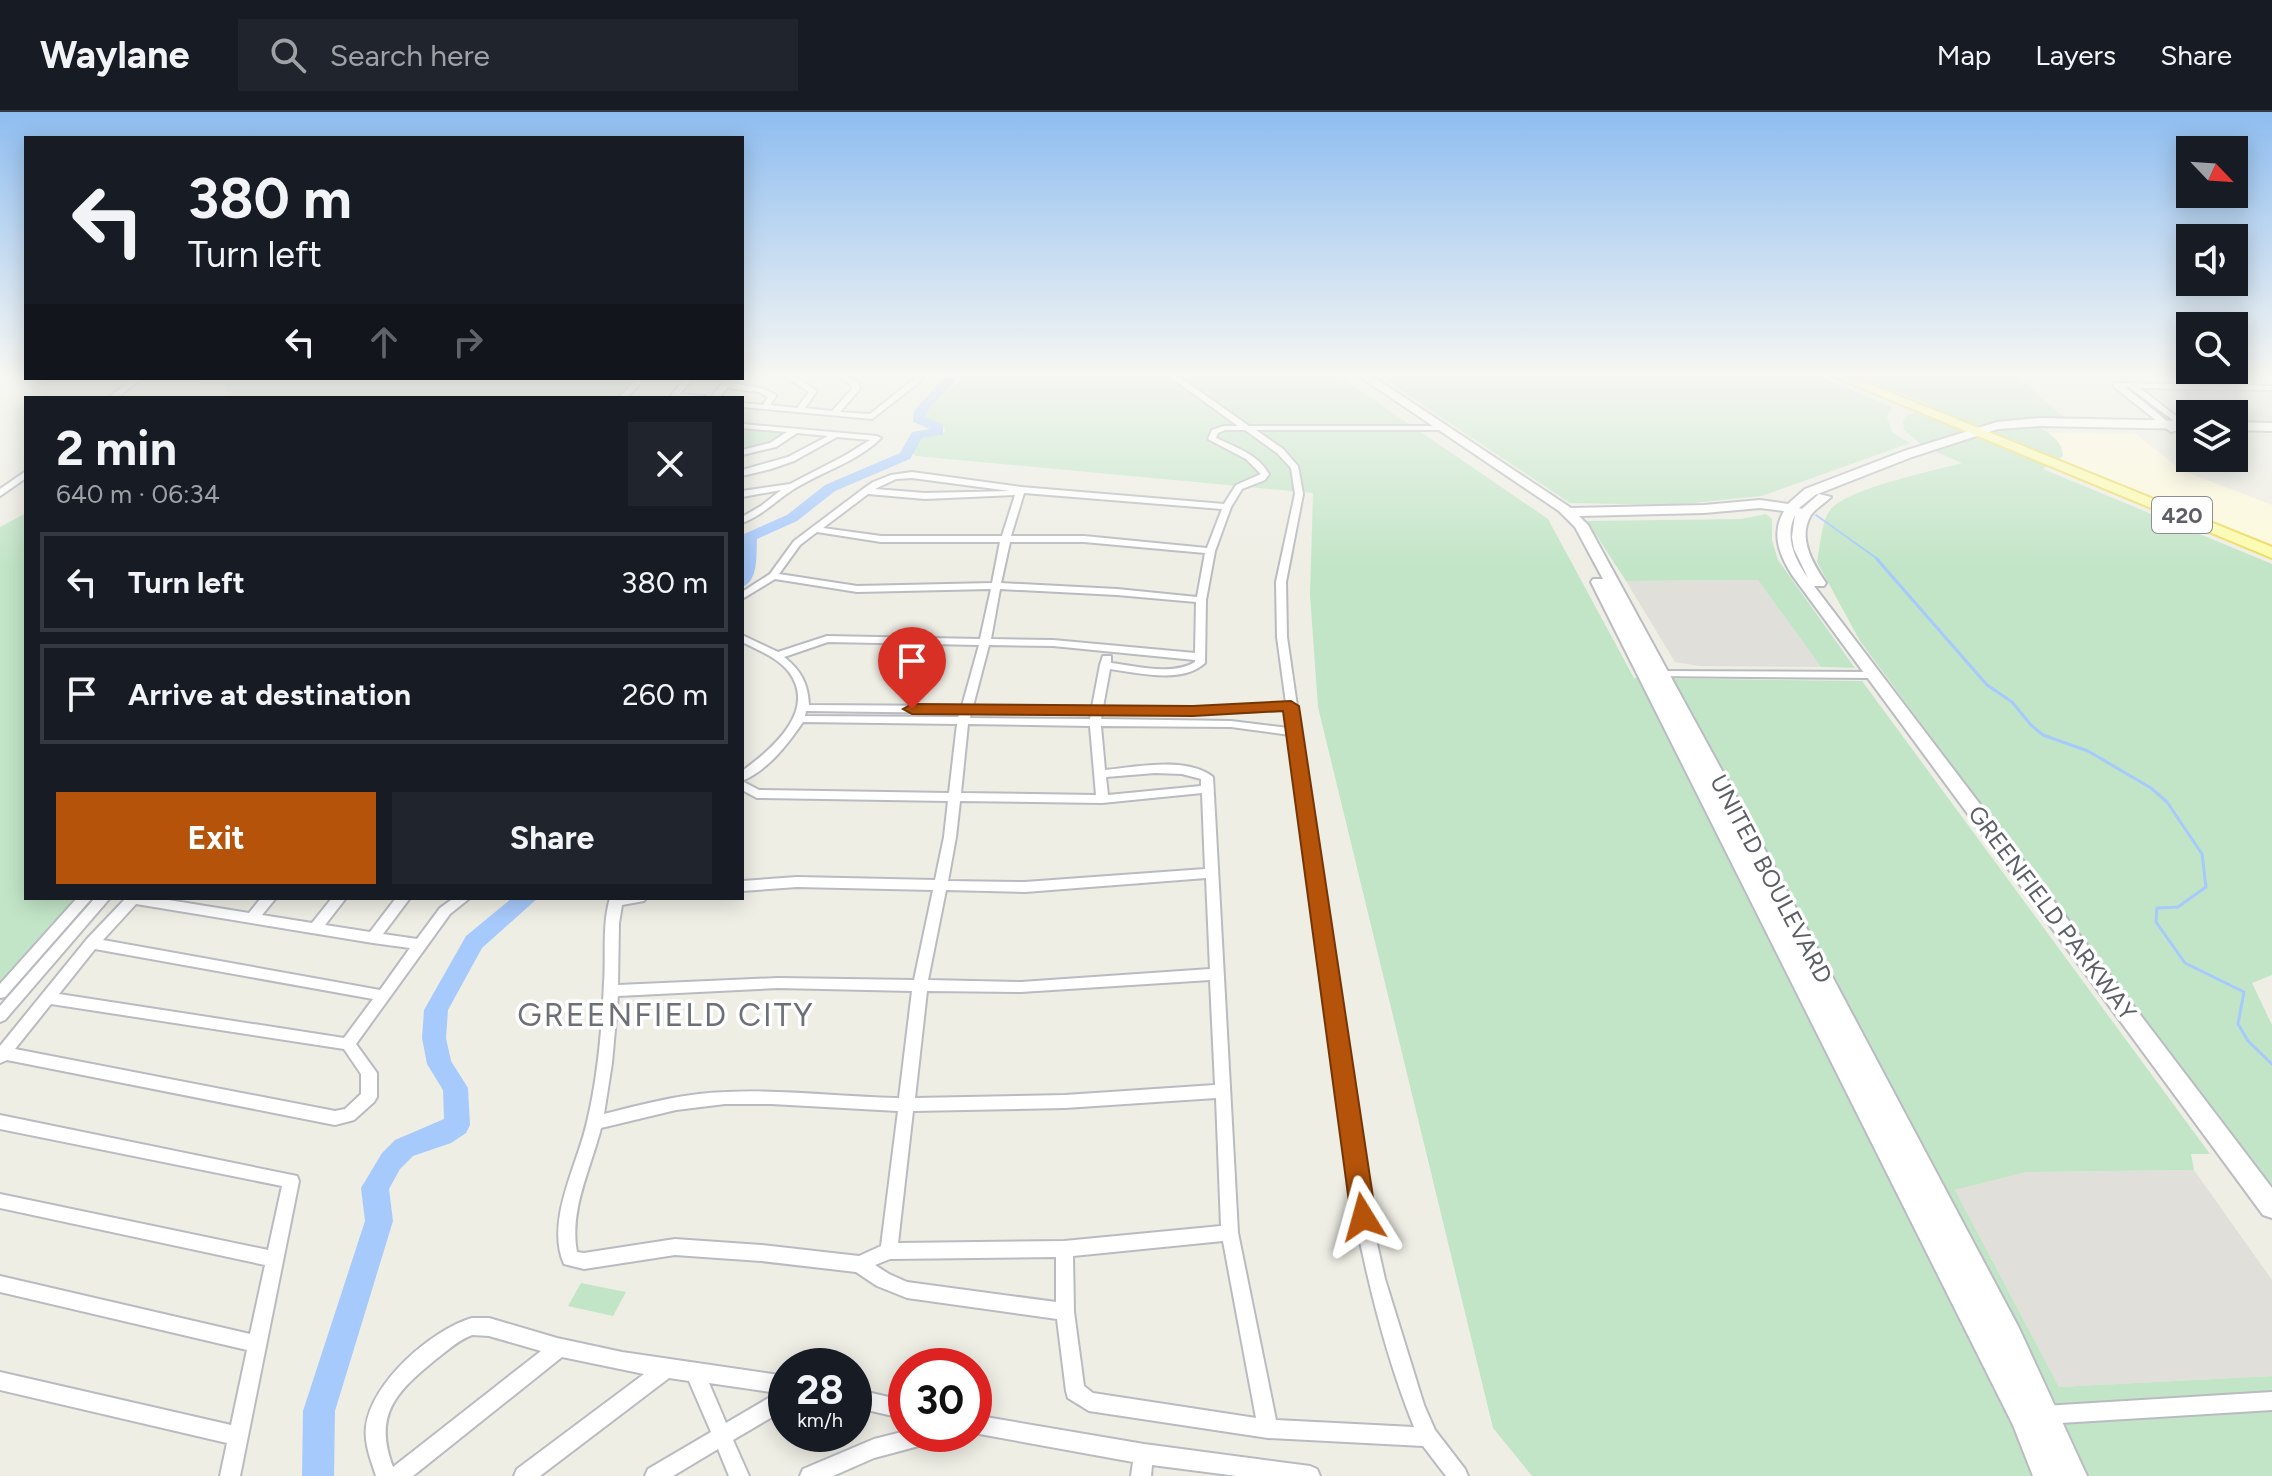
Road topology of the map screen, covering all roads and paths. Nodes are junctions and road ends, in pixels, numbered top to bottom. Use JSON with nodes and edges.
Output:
{"nodes":[{"id":1,"x":785,"y":438,"type":"edge"},
{"id":2,"x":831,"y":438,"type":"edge"},
{"id":3,"x":873,"y":438,"type":"edge"},
{"id":4,"x":1213,"y":438,"type":"edge"},
{"id":5,"x":1260,"y":438,"type":"edge"},
{"id":6,"x":1451,"y":438,"type":"edge"},
{"id":7,"x":1972,"y":438,"type":"edge"},
{"id":8,"x":1992,"y":438,"type":"edge"},
{"id":9,"x":744,"y":452,"type":"edge"},
{"id":10,"x":24,"y":466,"type":"edge"},
{"id":11,"x":744,"y":473,"type":"edge"},
{"id":12,"x":24,"y":475,"type":"edge"},
{"id":13,"x":0,"y":483,"type":"edge"},
{"id":14,"x":793,"y":486,"type":"junction"},
{"id":15,"x":1021,"y":490,"type":"junction"},
{"id":16,"x":866,"y":491,"type":"junction"},
{"id":17,"x":0,"y":493,"type":"edge"},
{"id":18,"x":744,"y":494,"type":"edge"},
{"id":19,"x":1227,"y":507,"type":"junction"},
{"id":20,"x":1795,"y":513,"type":"junction"},
{"id":21,"x":1567,"y":514,"type":"junction"},
{"id":22,"x":744,"y":517,"type":"edge"},
{"id":23,"x":818,"y":530,"type":"junction"},
{"id":24,"x":1006,"y":537,"type":"junction"},
{"id":25,"x":1210,"y":551,"type":"junction"},
{"id":26,"x":2272,"y":553,"type":"edge"},
{"id":27,"x":773,"y":576,"type":"junction"},
{"id":28,"x":996,"y":586,"type":"junction"},
{"id":29,"x":744,"y":595,"type":"edge"},
{"id":30,"x":1201,"y":600,"type":"junction"},
{"id":31,"x":744,"y":639,"type":"edge"},
{"id":32,"x":985,"y":641,"type":"junction"},
{"id":33,"x":1110,"y":647,"type":"junction"},
{"id":34,"x":779,"y":655,"type":"junction"},
{"id":35,"x":1200,"y":657,"type":"junction"},
{"id":36,"x":1105,"y":665,"type":"junction"},
{"id":37,"x":1654,"y":674,"type":"junction"},
{"id":38,"x":1871,"y":675,"type":"junction"},
{"id":39,"x":1291,"y":706,"type":"junction"},
{"id":40,"x":1096,"y":709,"type":"junction"},
{"id":41,"x":801,"y":714,"type":"junction"},
{"id":42,"x":964,"y":715,"type":"junction"},
{"id":43,"x":1095,"y":722,"type":"junction"},
{"id":44,"x":1294,"y":732,"type":"junction"},
{"id":45,"x":1101,"y":774,"type":"junction"},
{"id":46,"x":744,"y":776,"type":"edge"},
{"id":47,"x":744,"y":786,"type":"edge"},
{"id":48,"x":1208,"y":789,"type":"junction"},
{"id":49,"x":954,"y":799,"type":"junction"},
{"id":50,"x":1102,"y":799,"type":"junction"},
{"id":51,"x":1211,"y":873,"type":"junction"},
{"id":52,"x":938,"y":885,"type":"junction"},
{"id":53,"x":744,"y":886,"type":"edge"},
{"id":54,"x":83,"y":900,"type":"edge"},
{"id":55,"x":101,"y":900,"type":"edge"},
{"id":56,"x":133,"y":900,"type":"edge"},
{"id":57,"x":140,"y":900,"type":"edge"},
{"id":58,"x":267,"y":900,"type":"edge"},
{"id":59,"x":337,"y":900,"type":"edge"},
{"id":60,"x":402,"y":900,"type":"edge"},
{"id":61,"x":460,"y":900,"type":"edge"},
{"id":62,"x":616,"y":900,"type":"edge"},
{"id":63,"x":252,"y":918,"type":"junction"},
{"id":64,"x":315,"y":928,"type":"junction"},
{"id":65,"x":373,"y":938,"type":"junction"},
{"id":66,"x":92,"y":943,"type":"junction"},
{"id":67,"x":420,"y":945,"type":"junction"},
{"id":68,"x":1218,"y":974,"type":"junction"},
{"id":69,"x":920,"y":986,"type":"junction"},
{"id":70,"x":610,"y":991,"type":"junction"},
{"id":71,"x":0,"y":993,"type":"edge"},
{"id":72,"x":384,"y":996,"type":"junction"},
{"id":73,"x":48,"y":998,"type":"junction"},
{"id":74,"x":0,"y":1016,"type":"edge"},
{"id":75,"x":348,"y":1044,"type":"junction"},
{"id":76,"x":1,"y":1055,"type":"edge"},
{"id":77,"x":1222,"y":1091,"type":"junction"},
{"id":78,"x":904,"y":1105,"type":"junction"},
{"id":79,"x":0,"y":1122,"type":"edge"},
{"id":80,"x":595,"y":1123,"type":"junction"},
{"id":81,"x":0,"y":1201,"type":"edge"},
{"id":82,"x":2272,"y":1207,"type":"edge"},
{"id":83,"x":1230,"y":1233,"type":"junction"},
{"id":84,"x":1064,"y":1249,"type":"junction"},
{"id":85,"x":889,"y":1251,"type":"junction"},
{"id":86,"x":275,"y":1259,"type":"junction"},
{"id":87,"x":859,"y":1264,"type":"junction"},
{"id":88,"x":0,"y":1284,"type":"edge"},
{"id":89,"x":1065,"y":1312,"type":"junction"},
{"id":90,"x":257,"y":1344,"type":"junction"},
{"id":91,"x":559,"y":1348,"type":"junction"},
{"id":92,"x":665,"y":1369,"type":"junction"},
{"id":93,"x":695,"y":1372,"type":"junction"},
{"id":94,"x":0,"y":1381,"type":"edge"},
{"id":95,"x":768,"y":1382,"type":"edge"},
{"id":96,"x":2272,"y":1401,"type":"edge"},
{"id":97,"x":768,"y":1408,"type":"edge"},
{"id":98,"x":2034,"y":1416,"type":"junction"},
{"id":99,"x":992,"y":1427,"type":"edge"},
{"id":100,"x":1268,"y":1429,"type":"junction"},
{"id":101,"x":720,"y":1435,"type":"junction"},
{"id":102,"x":238,"y":1436,"type":"junction"},
{"id":103,"x":1428,"y":1437,"type":"junction"},
{"id":104,"x":888,"y":1445,"type":"edge"},
{"id":105,"x":1144,"y":1454,"type":"junction"},
{"id":106,"x":230,"y":1476,"type":"edge"},
{"id":107,"x":386,"y":1476,"type":"edge"},
{"id":108,"x":397,"y":1476,"type":"edge"},
{"id":109,"x":524,"y":1476,"type":"edge"},
{"id":110,"x":655,"y":1476,"type":"edge"},
{"id":111,"x":739,"y":1476,"type":"edge"},
{"id":112,"x":810,"y":1476,"type":"edge"},
{"id":113,"x":1141,"y":1476,"type":"edge"},
{"id":114,"x":1310,"y":1476,"type":"edge"},
{"id":115,"x":1458,"y":1476,"type":"edge"},
{"id":116,"x":2048,"y":1476,"type":"edge"},
{"id":117,"x":2072,"y":1476,"type":"edge"}],
"edges":[{"from":1,"to":9,"type":"street"},
{"from":2,"to":11,"type":"street"},
{"from":3,"to":14,"type":"street"},
{"from":4,"to":19,"type":"street"},
{"from":5,"to":39,"type":"street"},
{"from":6,"to":21,"type":"main road","name":"UNITED BOULEVARD"},
{"from":7,"to":20,"type":"main road"},
{"from":8,"to":26,"type":"main road","number":"420"},
{"from":10,"to":13,"type":"street"},
{"from":12,"to":17,"type":"street"},
{"from":14,"to":18,"type":"street"},
{"from":14,"to":22,"type":"street"},
{"from":15,"to":16,"type":"street"},
{"from":15,"to":16,"type":"street"},
{"from":15,"to":19,"type":"street"},
{"from":15,"to":24,"type":"street"},
{"from":16,"to":23,"type":"street"},
{"from":19,"to":25,"type":"street"},
{"from":20,"to":21,"type":"main road"},
{"from":20,"to":38,"type":"main road","name":"GREENFIELD PARKWAY"},
{"from":21,"to":37,"type":"main road","name":"UNITED BOULEVARD"},
{"from":23,"to":24,"type":"street"},
{"from":23,"to":27,"type":"street"},
{"from":24,"to":25,"type":"street"},
{"from":24,"to":28,"type":"street"},
{"from":25,"to":30,"type":"street"},
{"from":27,"to":28,"type":"street"},
{"from":27,"to":29,"type":"street"},
{"from":28,"to":30,"type":"street"},
{"from":28,"to":32,"type":"street"},
{"from":30,"to":35,"type":"street"},
{"from":31,"to":34,"type":"street"},
{"from":32,"to":33,"type":"street"},
{"from":32,"to":34,"type":"street"},
{"from":32,"to":42,"type":"street"},
{"from":33,"to":35,"type":"street"},
{"from":33,"to":36,"type":"street"},
{"from":34,"to":41,"type":"street"},
{"from":35,"to":36,"type":"street"},
{"from":36,"to":40,"type":"street"},
{"from":37,"to":38,"type":"street"},
{"from":37,"to":98,"type":"main road","name":"UNITED BOULEVARD"},
{"from":38,"to":82,"type":"main road","name":"GREENFIELD PARKWAY"},
{"from":39,"to":40,"type":"street"},
{"from":39,"to":44,"type":"street"},
{"from":40,"to":42,"type":"street"},
{"from":40,"to":43,"type":"street"},
{"from":41,"to":42,"type":"street"},
{"from":41,"to":46,"type":"street"},
{"from":42,"to":43,"type":"street"},
{"from":42,"to":49,"type":"street"},
{"from":43,"to":44,"type":"street"},
{"from":43,"to":45,"type":"street"},
{"from":44,"to":103,"type":"street"},
{"from":45,"to":48,"type":"street"},
{"from":45,"to":50,"type":"street"},
{"from":47,"to":49,"type":"street"},
{"from":48,"to":50,"type":"street"},
{"from":48,"to":51,"type":"street"},
{"from":49,"to":50,"type":"street"},
{"from":49,"to":52,"type":"street"},
{"from":51,"to":52,"type":"street"},
{"from":51,"to":68,"type":"street"},
{"from":52,"to":53,"type":"street"},
{"from":52,"to":69,"type":"street"},
{"from":54,"to":71,"type":"street"},
{"from":55,"to":74,"type":"street"},
{"from":56,"to":66,"type":"street"},
{"from":57,"to":63,"type":"street"},
{"from":58,"to":63,"type":"street"},
{"from":59,"to":64,"type":"street"},
{"from":60,"to":65,"type":"street"},
{"from":61,"to":67,"type":"street"},
{"from":62,"to":70,"type":"street"},
{"from":63,"to":64,"type":"street"},
{"from":64,"to":65,"type":"street"},
{"from":65,"to":67,"type":"street"},
{"from":66,"to":72,"type":"street"},
{"from":66,"to":73,"type":"street"},
{"from":67,"to":72,"type":"street"},
{"from":68,"to":69,"type":"street"},
{"from":68,"to":77,"type":"street"},
{"from":69,"to":70,"type":"street"},
{"from":69,"to":78,"type":"street"},
{"from":70,"to":80,"type":"street"},
{"from":72,"to":75,"type":"street"},
{"from":73,"to":75,"type":"street"},
{"from":73,"to":76,"type":"street"},
{"from":75,"to":76,"type":"street"},
{"from":77,"to":78,"type":"street"},
{"from":77,"to":83,"type":"street"},
{"from":78,"to":80,"type":"street"},
{"from":78,"to":85,"type":"street"},
{"from":79,"to":86,"type":"street"},
{"from":80,"to":87,"type":"street"},
{"from":81,"to":86,"type":"street"},
{"from":83,"to":84,"type":"street"},
{"from":83,"to":100,"type":"street"},
{"from":84,"to":85,"type":"street"},
{"from":84,"to":89,"type":"street"},
{"from":85,"to":87,"type":"street"},
{"from":86,"to":90,"type":"street"},
{"from":87,"to":89,"type":"street"},
{"from":88,"to":90,"type":"street"},
{"from":89,"to":100,"type":"street"},
{"from":90,"to":102,"type":"street"},
{"from":91,"to":92,"type":"street"},
{"from":91,"to":107,"type":"street"},
{"from":91,"to":108,"type":"street"},
{"from":92,"to":93,"type":"street"},
{"from":92,"to":109,"type":"street"},
{"from":93,"to":95,"type":"street"},
{"from":93,"to":101,"type":"street"},
{"from":94,"to":102,"type":"street"},
{"from":96,"to":98,"type":"street"},
{"from":97,"to":101,"type":"street"},
{"from":98,"to":116,"type":"main road","name":"UNITED BOULEVARD"},
{"from":98,"to":117,"type":"main road","name":"UNITED BOULEVARD"},
{"from":99,"to":105,"type":"street"},
{"from":100,"to":103,"type":"street"},
{"from":101,"to":110,"type":"street"},
{"from":101,"to":111,"type":"street"},
{"from":102,"to":106,"type":"street"},
{"from":103,"to":115,"type":"street"},
{"from":104,"to":112,"type":"street"},
{"from":105,"to":113,"type":"street"},
{"from":105,"to":114,"type":"street"}]}
